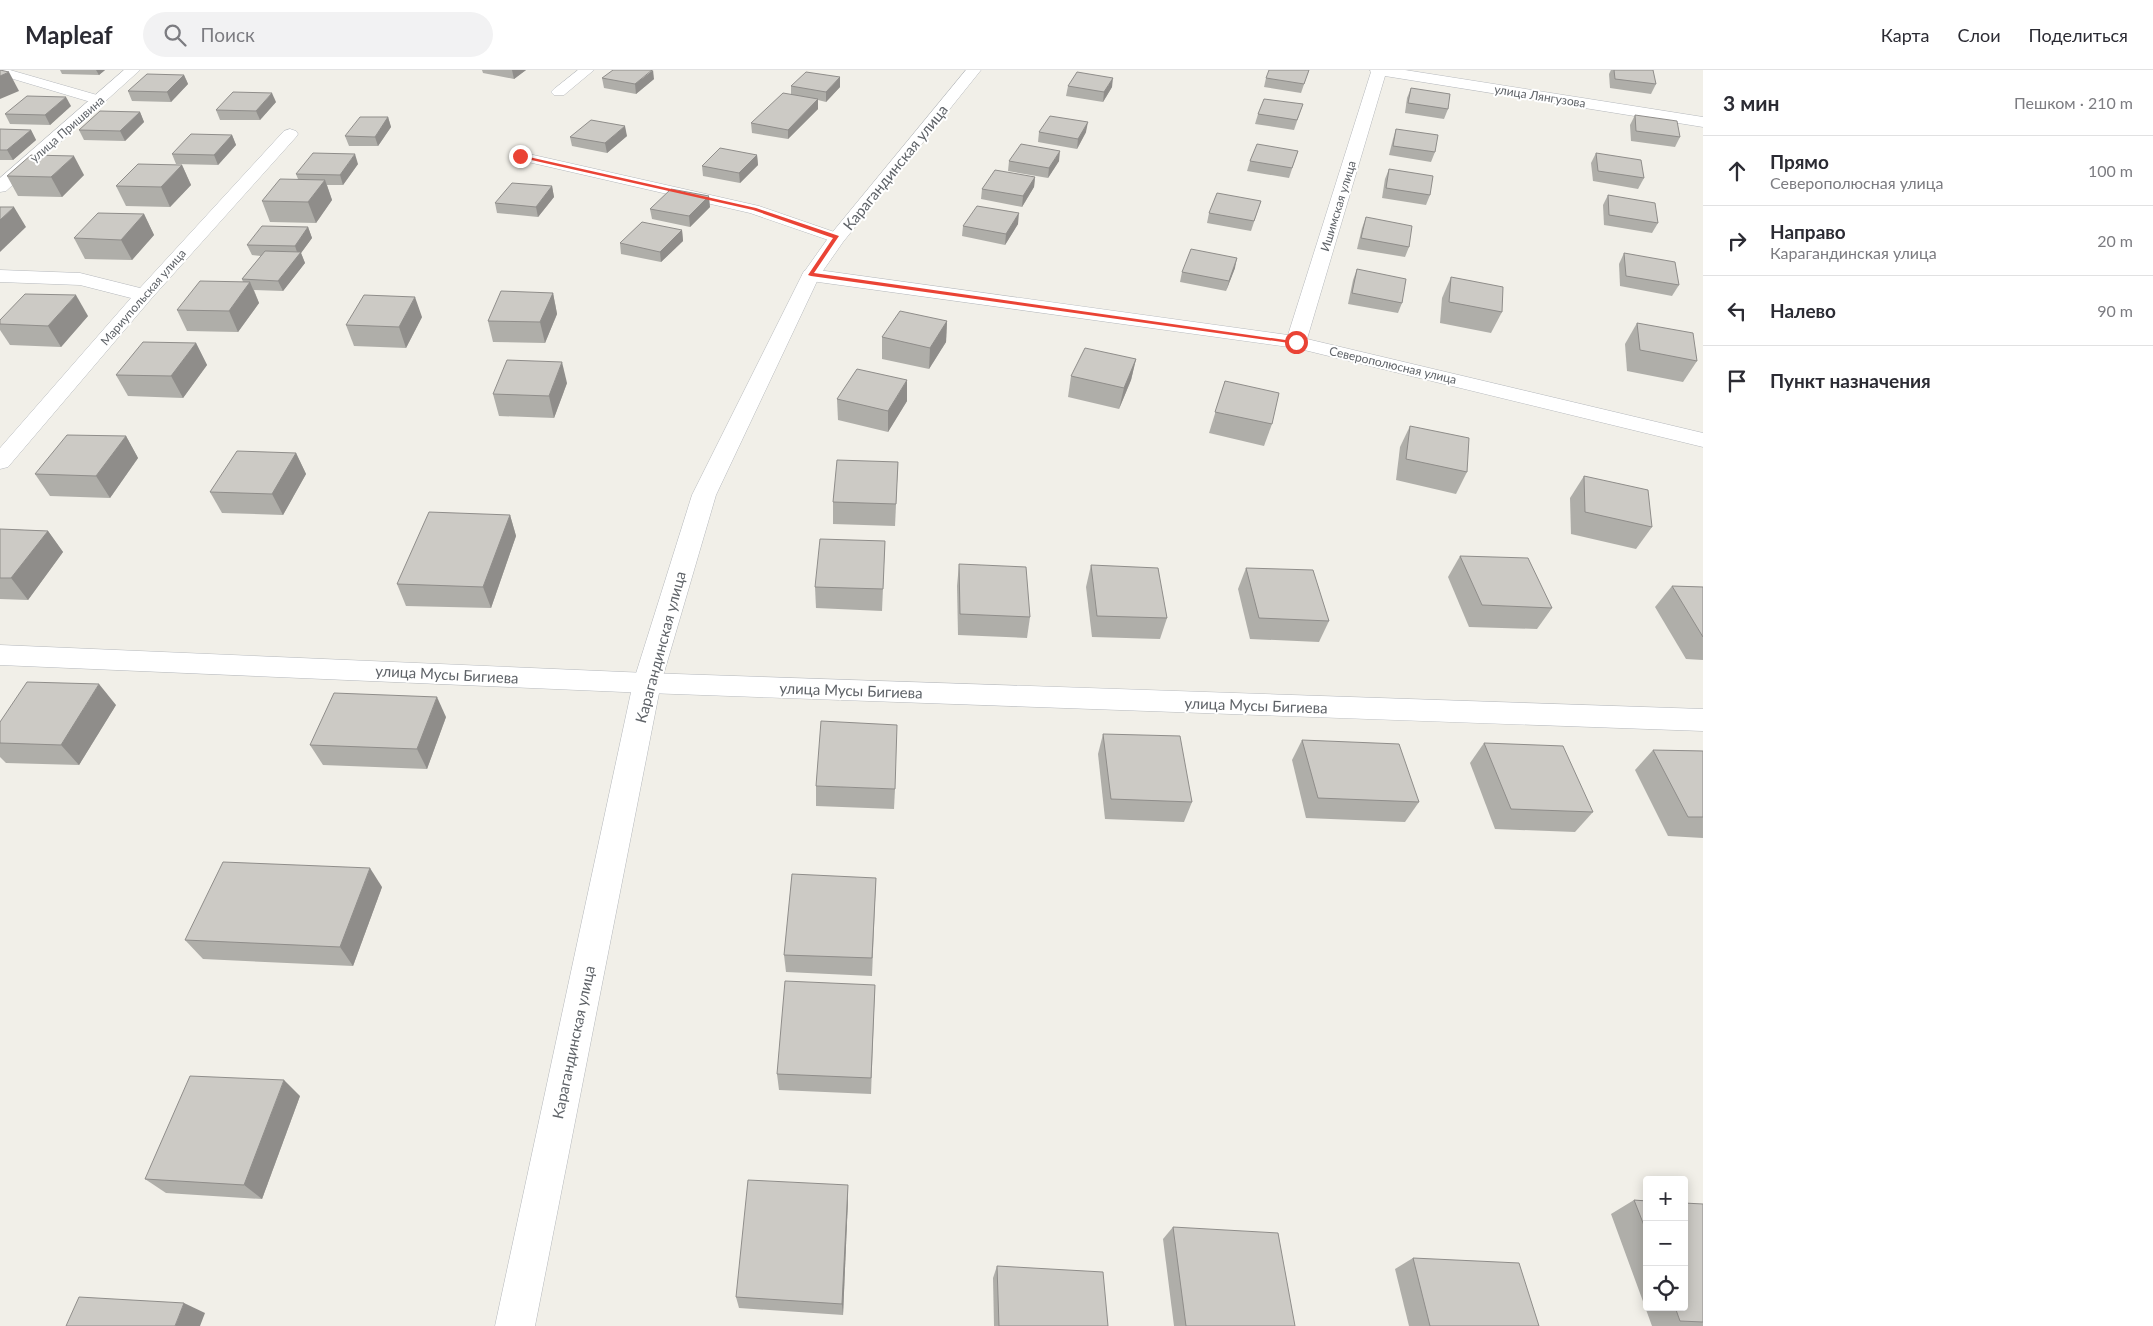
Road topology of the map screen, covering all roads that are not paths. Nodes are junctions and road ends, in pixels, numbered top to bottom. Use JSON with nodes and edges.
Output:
{"nodes":[{"id":1,"x":133,"y":70,"type":"edge"},
{"id":2,"x":587,"y":70,"type":"edge"},
{"id":3,"x":974,"y":70,"type":"edge"},
{"id":4,"x":1378,"y":70,"type":"edge"},
{"id":5,"x":0,"y":71,"type":"edge"},
{"id":6,"x":558,"y":92,"type":"dead end"},
{"id":7,"x":99,"y":100,"type":"junction"},
{"id":8,"x":1703,"y":122,"type":"edge"},
{"id":9,"x":290,"y":134,"type":"dead end"},
{"id":10,"x":520,"y":156,"type":"dead end"},
{"id":11,"x":0,"y":187,"type":"edge"},
{"id":12,"x":837,"y":238,"type":"junction"},
{"id":13,"x":811,"y":275,"type":"junction"},
{"id":14,"x":0,"y":276,"type":"edge"},
{"id":15,"x":144,"y":295,"type":"junction"},
{"id":16,"x":1296,"y":342,"type":"junction"},
{"id":17,"x":1703,"y":440,"type":"edge"},
{"id":18,"x":0,"y":462,"type":"edge"},
{"id":19,"x":0,"y":654,"type":"edge"},
{"id":20,"x":648,"y":683,"type":"junction"},
{"id":21,"x":1703,"y":720,"type":"edge"},
{"id":22,"x":515,"y":1326,"type":"edge"}],
"edges":[{"from":1,"to":7,"type":"street","name":"улица Пришвина"},
{"from":2,"to":6,"type":"street"},
{"from":3,"to":12,"type":"street","name":"Карагандинская улица"},
{"from":4,"to":8,"type":"street","name":"улица Лянгузова"},
{"from":4,"to":16,"type":"street","name":"Ишимская улица"},
{"from":5,"to":7,"type":"lane"},
{"from":7,"to":11,"type":"street","name":"улица Пришвина"},
{"from":9,"to":15,"type":"street","name":"Мариупольская улица"},
{"from":10,"to":12,"type":"lane"},
{"from":12,"to":13,"type":"street","name":"Карагандинская улица"},
{"from":13,"to":16,"type":"street","name":"Северополюсная улица"},
{"from":13,"to":20,"type":"street","name":"Карагандинская улица"},
{"from":14,"to":15,"type":"street"},
{"from":15,"to":18,"type":"street","name":"Мариупольская улица"},
{"from":16,"to":17,"type":"street","name":"Северополюсная улица"},
{"from":19,"to":20,"type":"street","name":"улица Мусы Бигиева"},
{"from":20,"to":21,"type":"street","name":"улица Мусы Бигиева"},
{"from":20,"to":22,"type":"street","name":"Карагандинская улица"}]}
